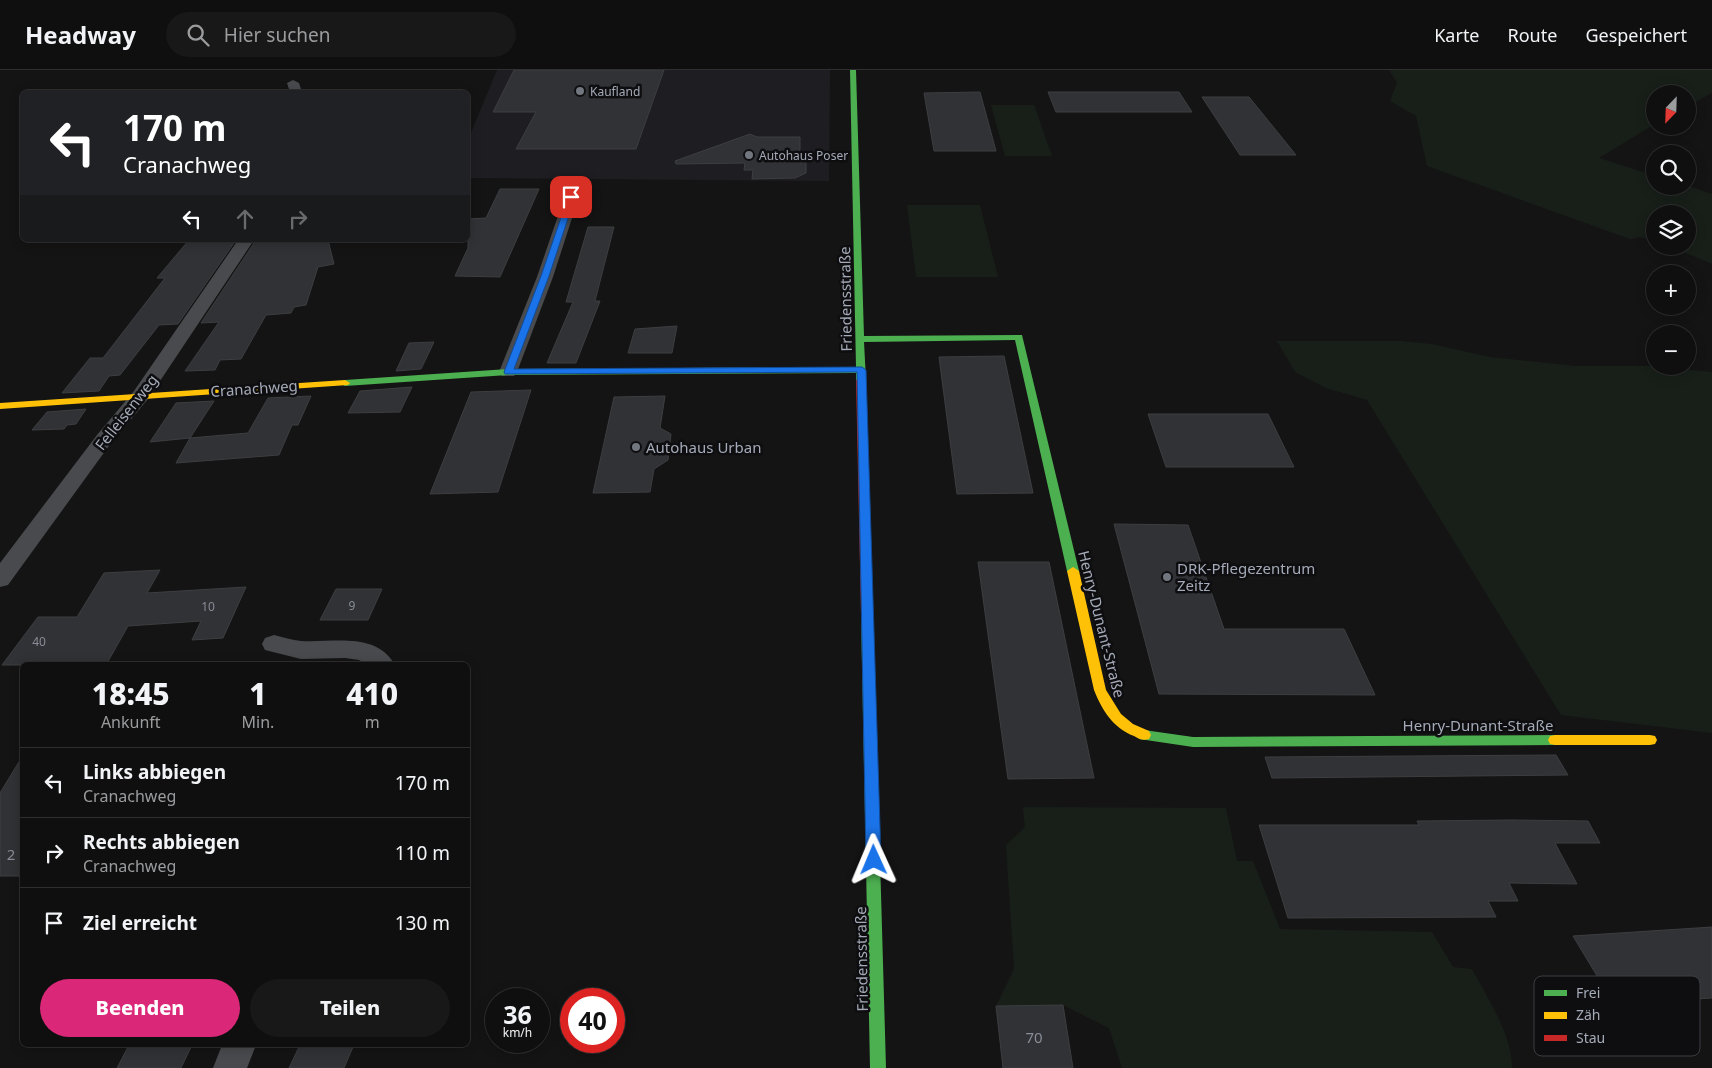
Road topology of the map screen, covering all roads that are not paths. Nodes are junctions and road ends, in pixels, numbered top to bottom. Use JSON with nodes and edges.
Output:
{"nodes":[{"id":1,"x":854,"y":70,"type":"edge"},
{"id":2,"x":577,"y":181,"type":"dead end"},
{"id":3,"x":245,"y":242,"type":"edge"},
{"id":4,"x":861,"y":339,"type":"junction"},
{"id":5,"x":862,"y":370,"type":"junction"},
{"id":6,"x":508,"y":372,"type":"junction"},
{"id":7,"x":141,"y":395,"type":"junction"},
{"id":8,"x":0,"y":406,"type":"edge"},
{"id":9,"x":0,"y":579,"type":"edge"},
{"id":10,"x":274,"y":644,"type":"dead end"},
{"id":11,"x":381,"y":662,"type":"edge"},
{"id":12,"x":1650,"y":740,"type":"dead end"},
{"id":13,"x":238,"y":1047,"type":"edge"},
{"id":14,"x":230,"y":1068,"type":"edge"},
{"id":15,"x":878,"y":1068,"type":"edge"}],
"edges":[{"from":1,"to":4,"type":"street","name":"Friedensstraße"},
{"from":2,"to":6,"type":"street"},
{"from":3,"to":7,"type":"street","name":"Felleisenweg"},
{"from":4,"to":5,"type":"street","name":"Friedensstraße"},
{"from":4,"to":12,"type":"street","name":"Henry-Dunant-Straße"},
{"from":5,"to":6,"type":"street","name":"Cranachweg"},
{"from":5,"to":15,"type":"street","name":"Friedensstraße"},
{"from":6,"to":7,"type":"street","name":"Cranachweg"},
{"from":7,"to":8,"type":"street","name":"Cranachweg"},
{"from":7,"to":9,"type":"street","name":"Felleisenweg"},
{"from":10,"to":11,"type":"street"},
{"from":13,"to":14,"type":"street"}]}
